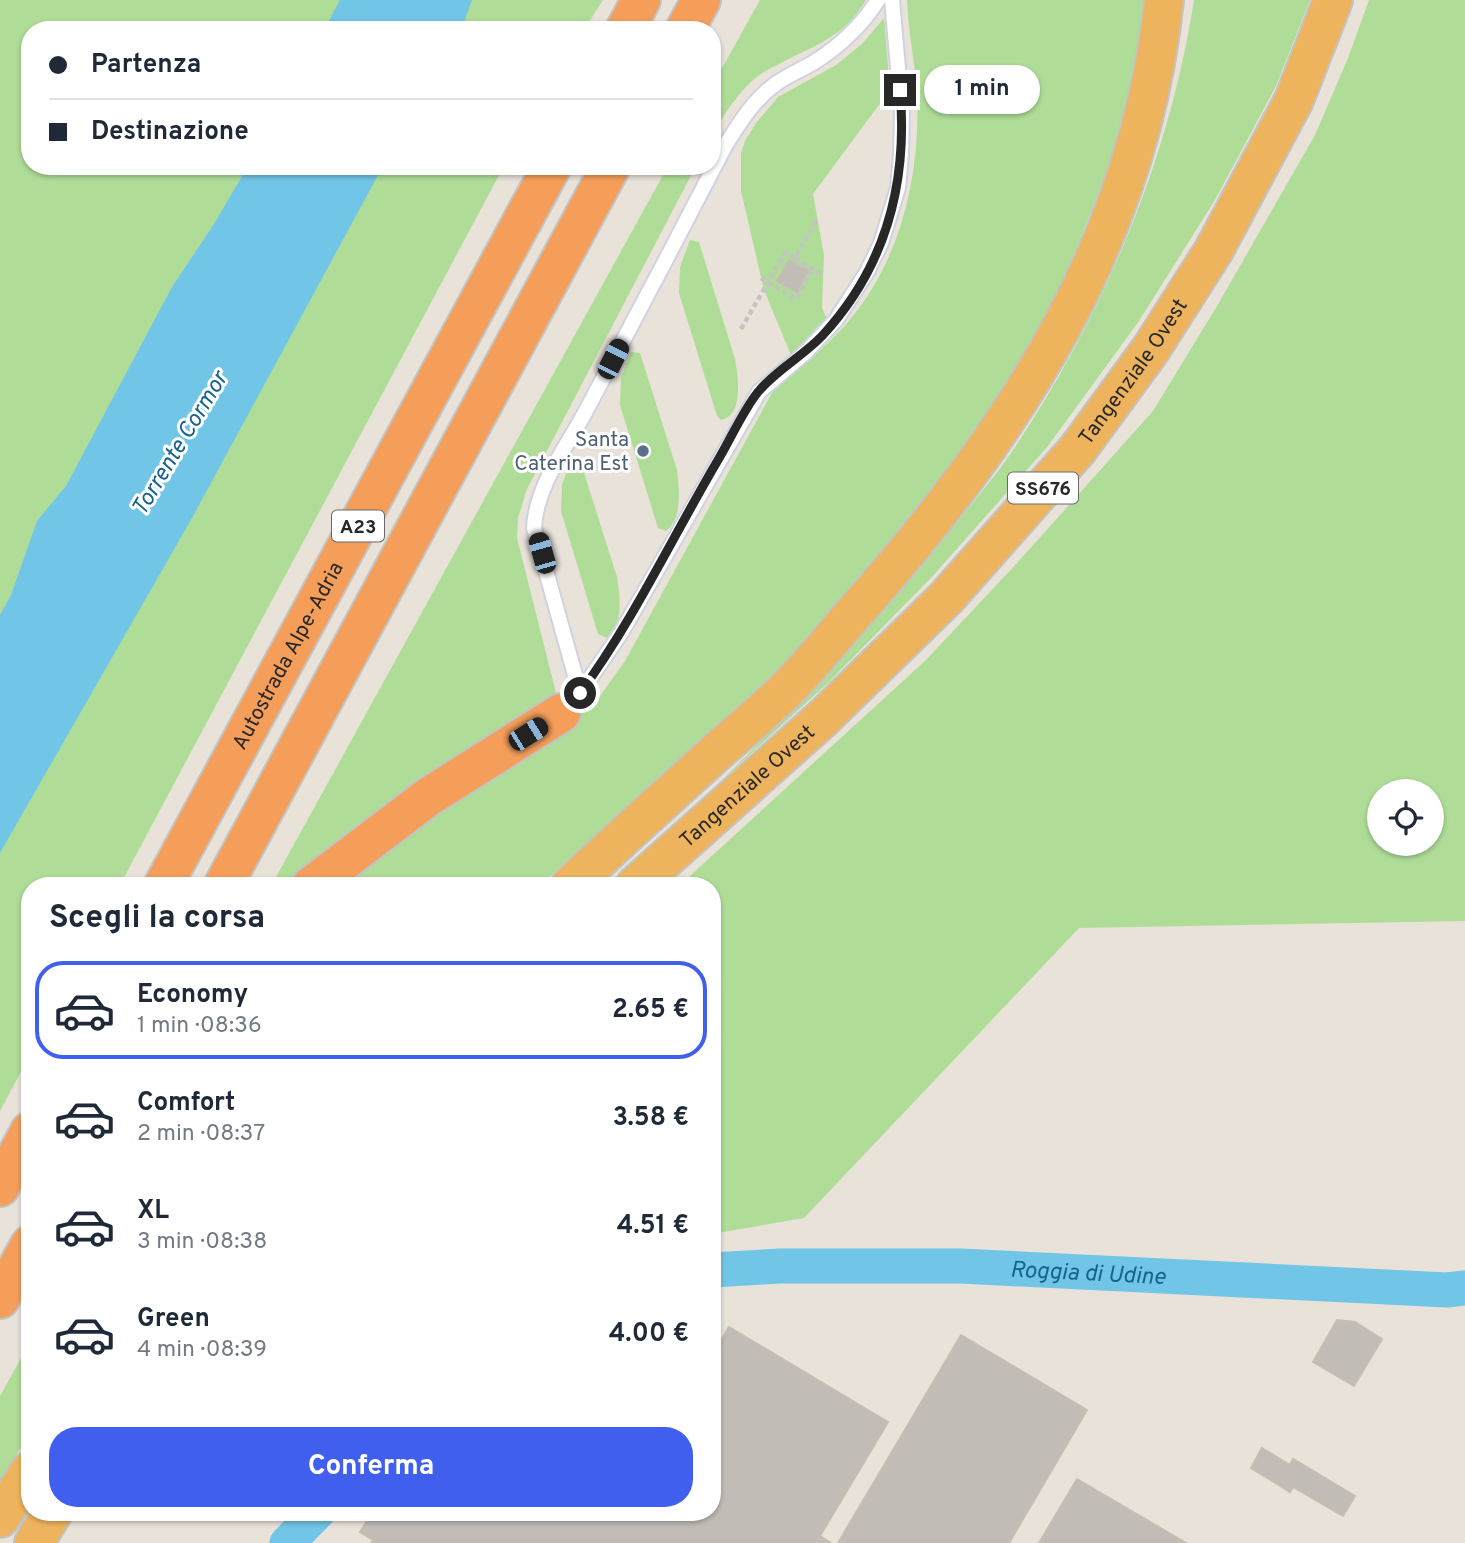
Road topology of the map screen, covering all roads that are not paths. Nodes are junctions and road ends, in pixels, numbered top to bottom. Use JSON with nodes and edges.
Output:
{"nodes":[{"id":1,"x":641,"y":0,"type":"edge"},
{"id":2,"x":701,"y":0,"type":"edge"},
{"id":3,"x":878,"y":0,"type":"edge"},
{"id":4,"x":892,"y":0,"type":"edge"},
{"id":5,"x":1164,"y":0,"type":"edge"},
{"id":6,"x":1333,"y":0,"type":"edge"},
{"id":7,"x":630,"y":21,"type":"edge"},
{"id":8,"x":690,"y":21,"type":"edge"},
{"id":9,"x":721,"y":154,"type":"edge"},
{"id":10,"x":547,"y":175,"type":"edge"},
{"id":11,"x":606,"y":175,"type":"edge"},
{"id":12,"x":710,"y":175,"type":"edge"},
{"id":13,"x":570,"y":703,"type":"junction"},
{"id":14,"x":168,"y":877,"type":"edge"},
{"id":15,"x":228,"y":877,"type":"edge"},
{"id":16,"x":323,"y":877,"type":"edge"},
{"id":17,"x":580,"y":877,"type":"edge"},
{"id":18,"x":645,"y":877,"type":"edge"},
{"id":19,"x":21,"y":1148,"type":"edge"},
{"id":20,"x":0,"y":1187,"type":"edge"},
{"id":21,"x":21,"y":1261,"type":"edge"},
{"id":22,"x":21,"y":1292,"type":"edge"},
{"id":23,"x":0,"y":1299,"type":"edge"},
{"id":24,"x":0,"y":1316,"type":"edge"},
{"id":25,"x":21,"y":1485,"type":"edge"},
{"id":26,"x":0,"y":1518,"type":"edge"},
{"id":27,"x":47,"y":1521,"type":"edge"},
{"id":28,"x":34,"y":1543,"type":"edge"}],
"edges":[{"from":1,"to":7,"type":"highway"},
{"from":2,"to":8,"type":"highway"},
{"from":3,"to":9,"type":"lane"},
{"from":4,"to":13,"type":"lane"},
{"from":5,"to":17,"type":"highway","number":"SS676"},
{"from":6,"to":18,"type":"highway","name":"Tangenziale Ovest","number":"SS676"},
{"from":10,"to":14,"type":"highway","name":"Autostrada Alpe-Adria","number":"A23"},
{"from":11,"to":15,"type":"highway","number":"A23"},
{"from":12,"to":13,"type":"lane"},
{"from":13,"to":16,"type":"highway"},
{"from":19,"to":20,"type":"highway"},
{"from":21,"to":23,"type":"highway"},
{"from":22,"to":24,"type":"highway"},
{"from":25,"to":26,"type":"highway"},
{"from":27,"to":28,"type":"highway"}]}
